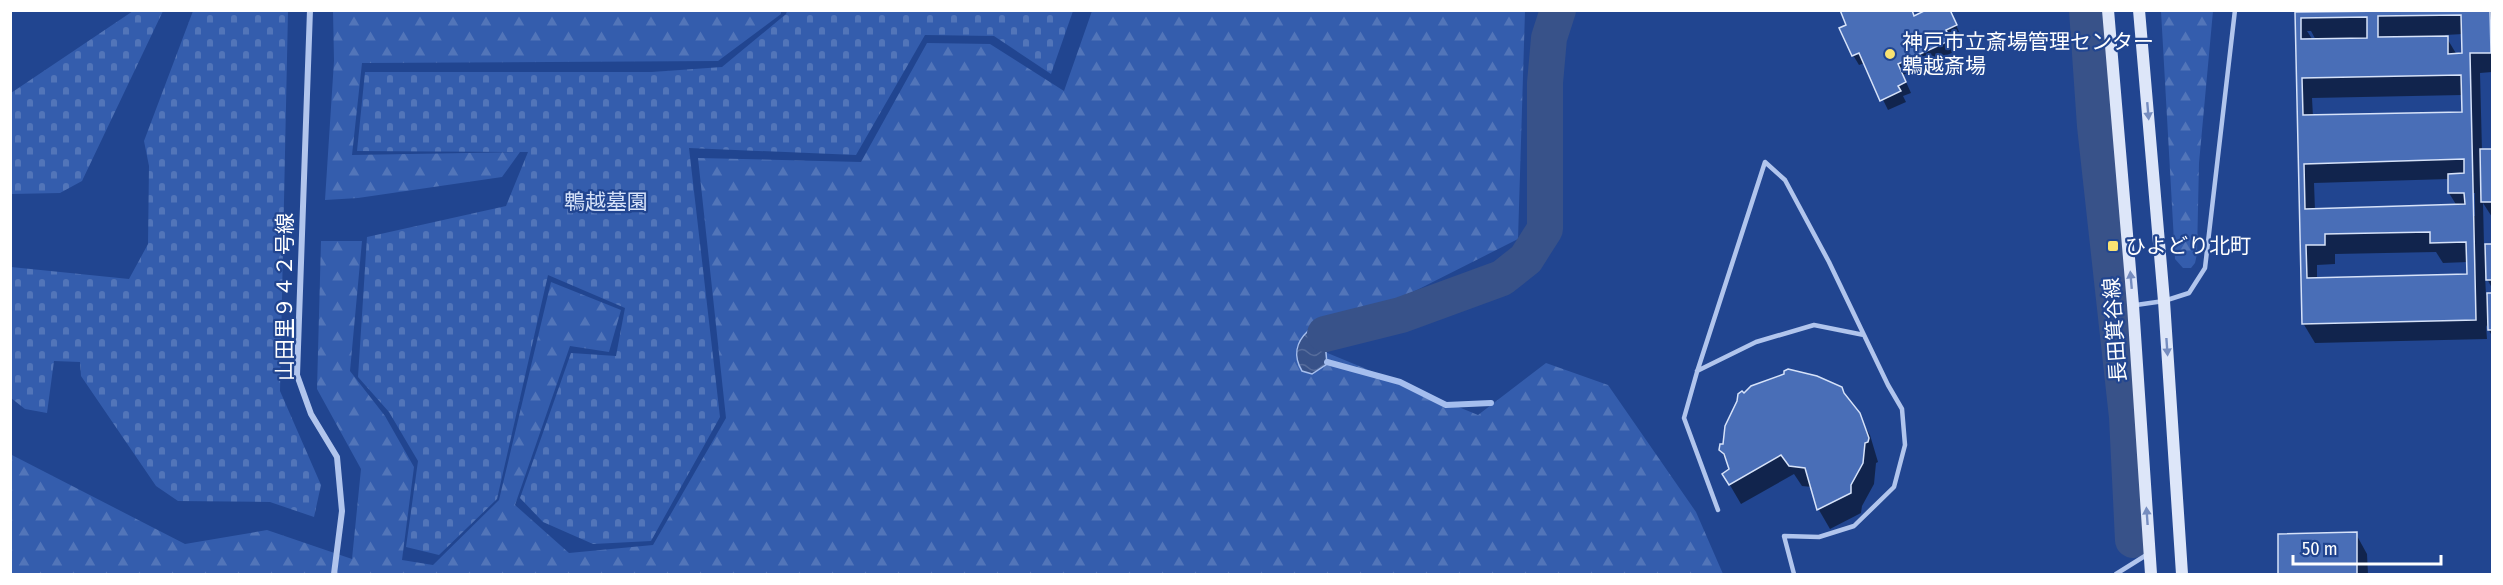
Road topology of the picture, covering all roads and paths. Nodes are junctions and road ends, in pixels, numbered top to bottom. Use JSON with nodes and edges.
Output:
{"nodes":[{"id":1,"x":310,"y":10,"type":"edge"},
{"id":2,"x":2108,"y":10,"type":"edge"},
{"id":3,"x":2139,"y":10,"type":"edge"},
{"id":4,"x":2235,"y":10,"type":"edge"},
{"id":5,"x":2164,"y":301,"type":"junction"},
{"id":6,"x":2133,"y":305,"type":"junction"},
{"id":7,"x":1864,"y":334,"type":"junction"},
{"id":8,"x":1696,"y":372,"type":"junction"},
{"id":9,"x":1718,"y":510,"type":"dead end"},
{"id":10,"x":2150,"y":553,"type":"junction"},
{"id":11,"x":334,"y":574,"type":"edge"},
{"id":12,"x":1794,"y":574,"type":"edge"},
{"id":13,"x":2116,"y":574,"type":"edge"},
{"id":14,"x":2151,"y":574,"type":"edge"},
{"id":15,"x":2182,"y":574,"type":"edge"}],
"edges":[{"from":1,"to":11,"type":"street","name":"山田里９４２号線"},
{"from":6,"to":2,"type":"street","name":"長田箕谷線","one_way":true},
{"from":3,"to":5,"type":"street","one_way":true},
{"from":4,"to":5,"type":"lane"},
{"from":5,"to":6,"type":"lane"},
{"from":5,"to":15,"type":"street","one_way":true},
{"from":10,"to":6,"type":"street","name":"長田箕谷線","one_way":true},
{"from":7,"to":8,"type":"lane"},
{"from":7,"to":8,"type":"lane"},
{"from":7,"to":12,"type":"lane"},
{"from":8,"to":9,"type":"lane"},
{"from":10,"to":13,"type":"lane"},
{"from":10,"to":14,"type":"street","name":"長田箕谷線"}]}
